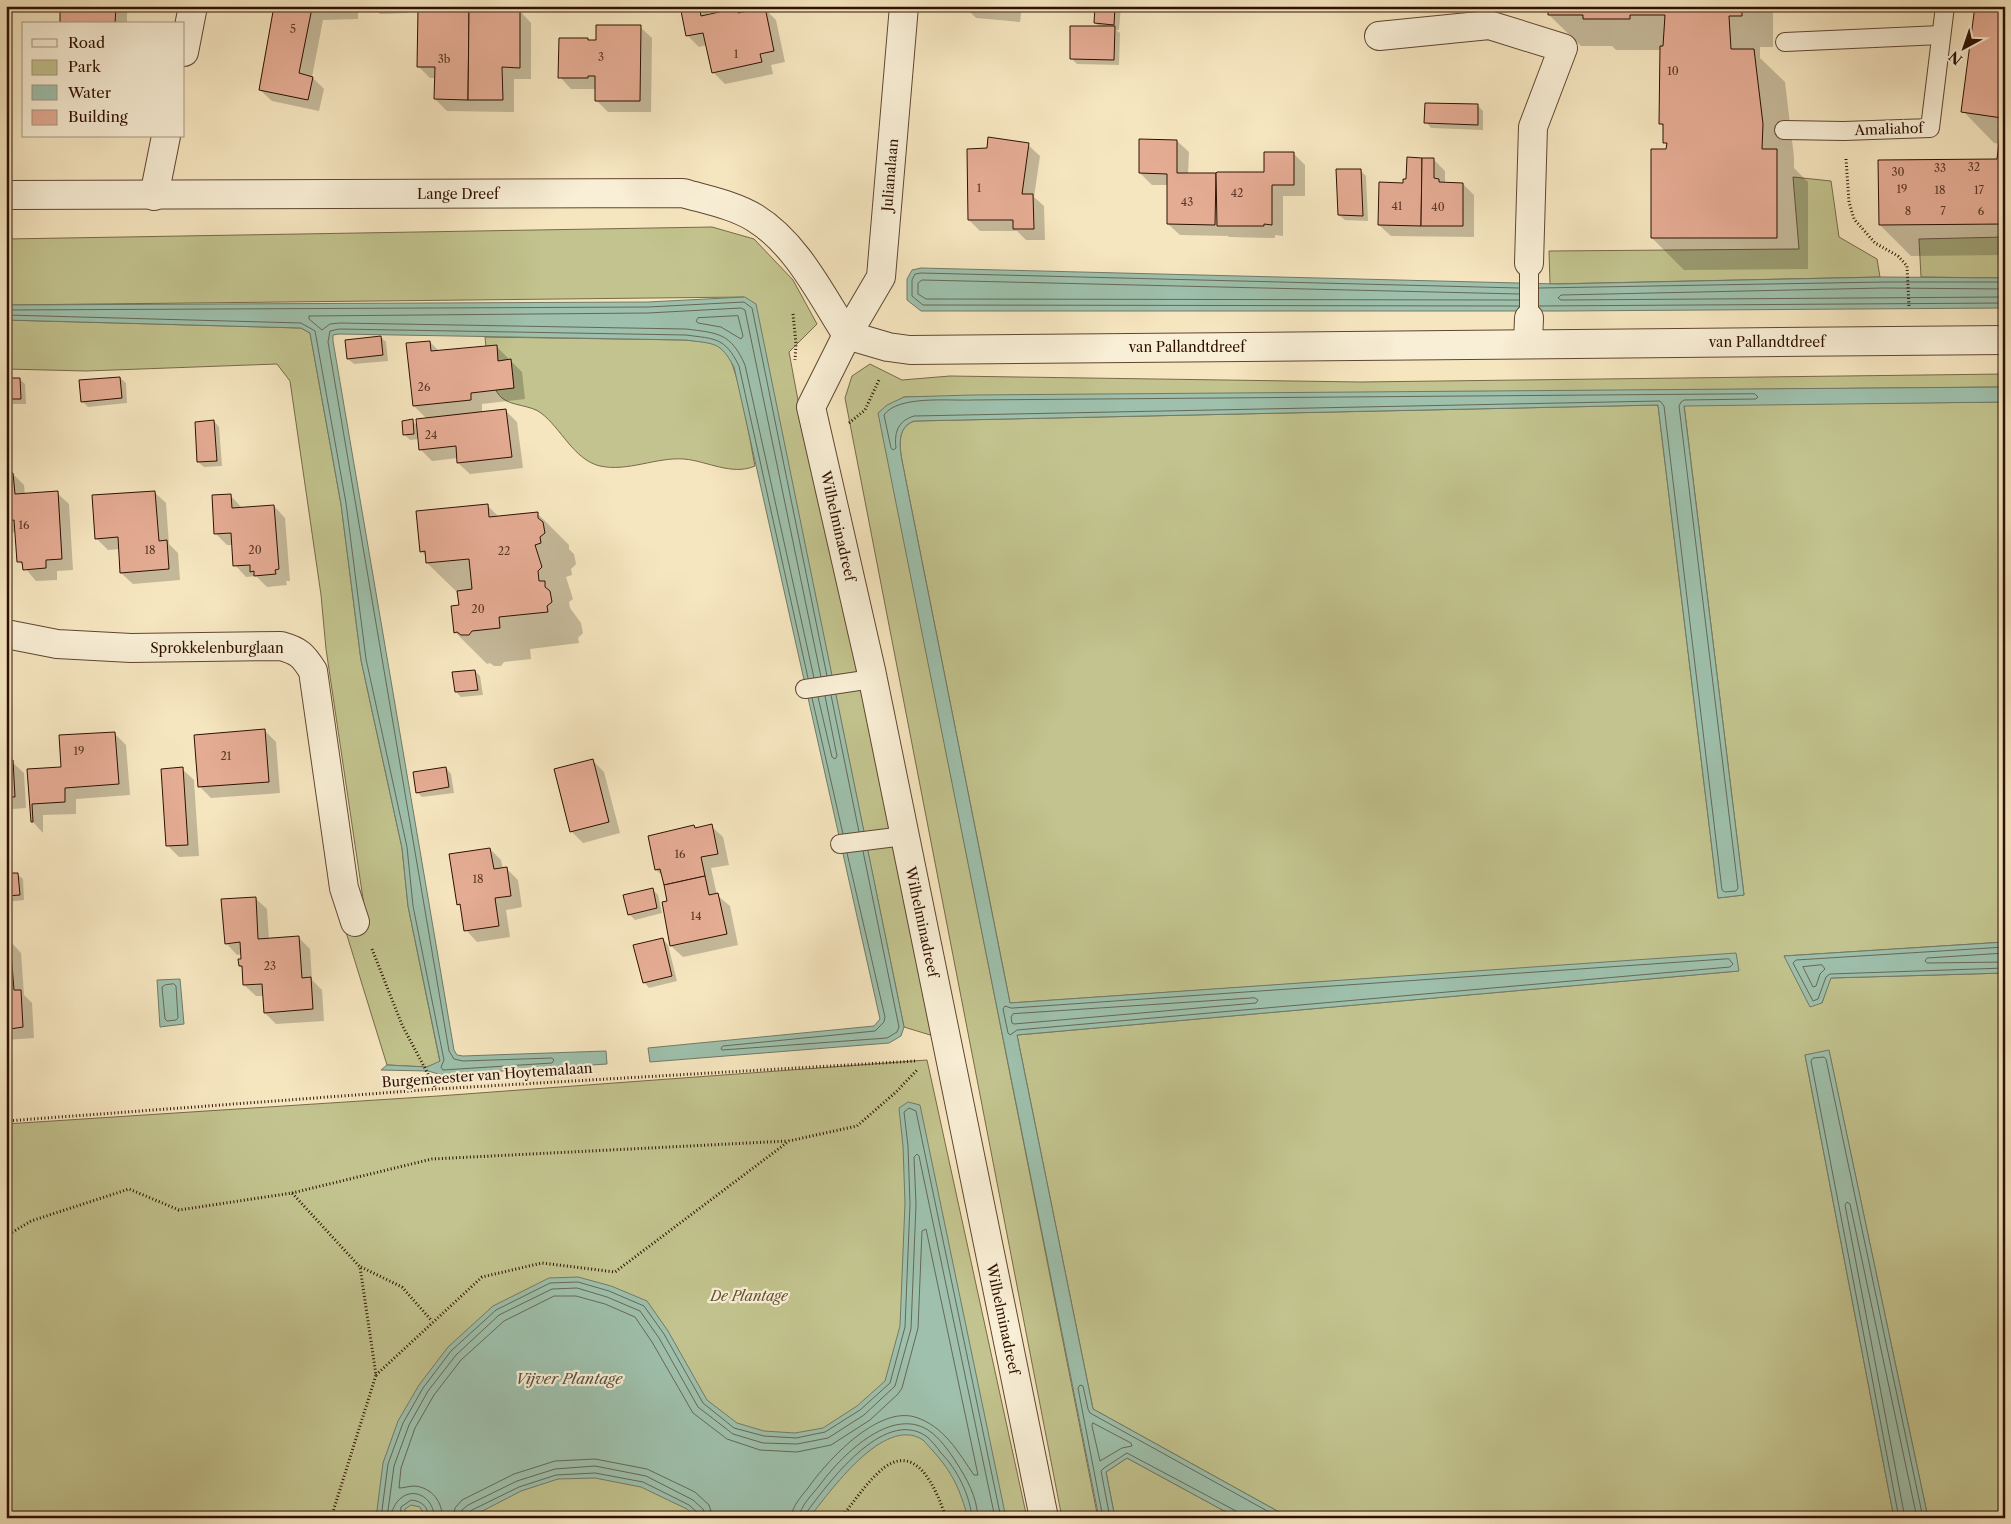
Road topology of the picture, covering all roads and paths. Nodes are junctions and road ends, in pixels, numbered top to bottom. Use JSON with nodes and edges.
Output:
{"nodes":[{"id":1,"x":193,"y":6,"type":"edge"},
{"id":2,"x":904,"y":6,"type":"edge"},
{"id":3,"x":1945,"y":6,"type":"edge"},
{"id":4,"x":1941,"y":35,"type":"junction"},
{"id":5,"x":1379,"y":36,"type":"dead end"},
{"id":6,"x":1785,"y":42,"type":"dead end"},
{"id":7,"x":185,"y":47,"type":"edge"},
{"id":8,"x":1784,"y":130,"type":"dead end"},
{"id":9,"x":1844,"y":131,"type":"junction"},
{"id":10,"x":166,"y":138,"type":"edge"},
{"id":11,"x":6,"y":195,"type":"edge"},
{"id":12,"x":154,"y":196,"type":"junction"},
{"id":13,"x":1530,"y":263,"type":"joint"},
{"id":14,"x":792,"y":310,"type":"dead end"},
{"id":15,"x":1909,"y":316,"type":"dead end"},
{"id":16,"x":1529,"y":330,"type":"junction"},
{"id":17,"x":847,"y":335,"type":"junction"},
{"id":18,"x":2005,"y":340,"type":"edge"},
{"id":19,"x":795,"y":364,"type":"dead end"},
{"id":20,"x":6,"y":634,"type":"edge"},
{"id":21,"x":872,"y":678,"type":"junction"},
{"id":22,"x":805,"y":689,"type":"dead end"},
{"id":23,"x":904,"y":836,"type":"junction"},
{"id":24,"x":840,"y":844,"type":"dead end"},
{"id":25,"x":354,"y":922,"type":"joint"},
{"id":26,"x":939,"y":1059,"type":"junction"},
{"id":27,"x":436,"y":1089,"type":"junction"},
{"id":28,"x":6,"y":1121,"type":"edge"},
{"id":29,"x":789,"y":1141,"type":"junction"},
{"id":30,"x":292,"y":1193,"type":"junction"},
{"id":31,"x":6,"y":1236,"type":"edge"},
{"id":32,"x":360,"y":1267,"type":"junction"},
{"id":33,"x":432,"y":1321,"type":"junction"},
{"id":34,"x":376,"y":1375,"type":"junction"},
{"id":35,"x":331,"y":1518,"type":"edge"},
{"id":36,"x":841,"y":1518,"type":"edge"},
{"id":37,"x":946,"y":1518,"type":"edge"},
{"id":38,"x":1044,"y":1518,"type":"edge"}],
"edges":[{"from":1,"to":7,"type":"street"},
{"from":2,"to":17,"type":"street","name":"Julianalaan"},
{"from":3,"to":4,"type":"lane","name":"Amaliahof"},
{"from":4,"to":6,"type":"lane"},
{"from":4,"to":9,"type":"lane","name":"Amaliahof"},
{"from":5,"to":13,"type":"street"},
{"from":8,"to":9,"type":"lane","name":"Amaliahof"},
{"from":9,"to":15,"type":"path"},
{"from":10,"to":12,"type":"street"},
{"from":11,"to":12,"type":"street","name":"Lange Dreef"},
{"from":12,"to":17,"type":"street","name":"Lange Dreef"},
{"from":13,"to":16,"type":"lane"},
{"from":14,"to":19,"type":"path"},
{"from":16,"to":17,"type":"street","name":"van Pallandtdreef"},
{"from":16,"to":18,"type":"street","name":"van Pallandtdreef"},
{"from":17,"to":21,"type":"street","name":"Wilhelminadreef"},
{"from":20,"to":25,"type":"street","name":"Sprokkelenburglaan"},
{"from":21,"to":22,"type":"lane"},
{"from":21,"to":23,"type":"street","name":"Wilhelminadreef"},
{"from":23,"to":24,"type":"lane"},
{"from":23,"to":26,"type":"street","name":"Wilhelminadreef"},
{"from":25,"to":27,"type":"path"},
{"from":26,"to":27,"type":"path","name":"Burgemeester van Hoytemalaan"},
{"from":26,"to":29,"type":"path"},
{"from":26,"to":38,"type":"street","name":"Wilhelminadreef"},
{"from":27,"to":28,"type":"path","name":"Burgemeester van Hoytemalaan"},
{"from":29,"to":30,"type":"path"},
{"from":29,"to":33,"type":"path"},
{"from":30,"to":31,"type":"path"},
{"from":30,"to":32,"type":"path"},
{"from":32,"to":33,"type":"path"},
{"from":32,"to":34,"type":"path"},
{"from":33,"to":34,"type":"path"},
{"from":34,"to":35,"type":"path"},
{"from":36,"to":37,"type":"path"}]}
